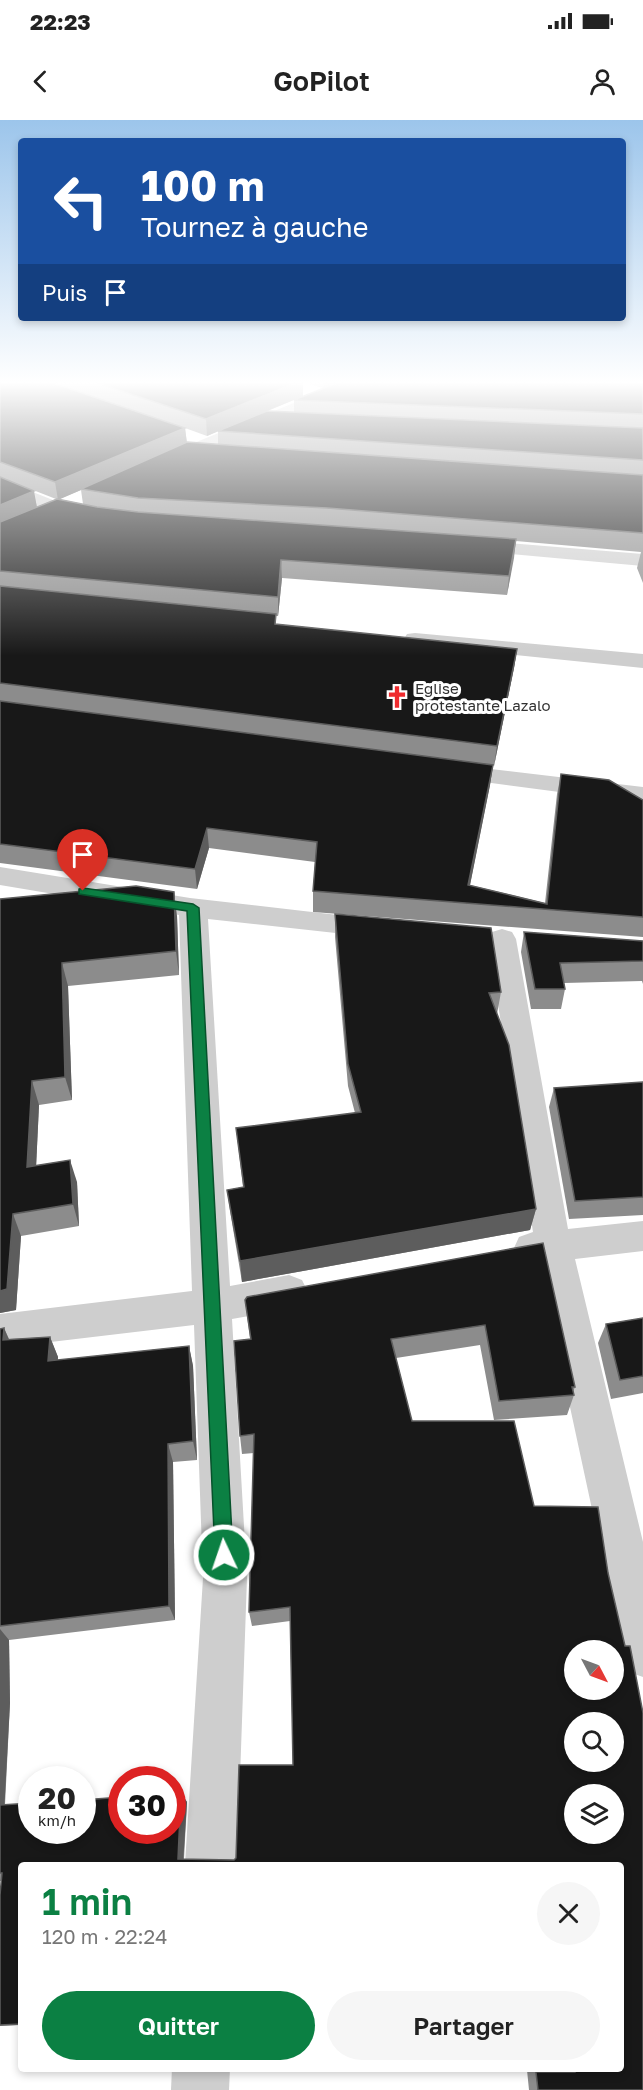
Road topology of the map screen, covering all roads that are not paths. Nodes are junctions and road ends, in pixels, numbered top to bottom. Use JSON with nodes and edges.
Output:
{"nodes":[{"id":1,"x":0,"y":484,"type":"edge"},
{"id":2,"x":78,"y":499,"type":"dead end"},
{"id":3,"x":57,"y":508,"type":"junction"},
{"id":4,"x":38,"y":517,"type":"edge"},
{"id":5,"x":110,"y":519,"type":"edge"},
{"id":6,"x":454,"y":544,"type":"edge"},
{"id":7,"x":643,"y":560,"type":"edge"},
{"id":8,"x":401,"y":637,"type":"edge"},
{"id":9,"x":643,"y":661,"type":"edge"},
{"id":10,"x":424,"y":768,"type":"edge"},
{"id":11,"x":643,"y":795,"type":"edge"},
{"id":12,"x":0,"y":876,"type":"edge"},
{"id":13,"x":193,"y":908,"type":"junction"},
{"id":14,"x":411,"y":931,"type":"edge"},
{"id":15,"x":503,"y":939,"type":"dead end"},
{"id":16,"x":643,"y":1236,"type":"edge"},
{"id":17,"x":553,"y":1244,"type":"junction"},
{"id":18,"x":494,"y":1255,"type":"edge"},
{"id":19,"x":317,"y":1287,"type":"edge"},
{"id":20,"x":211,"y":1306,"type":"junction"},
{"id":21,"x":0,"y":1331,"type":"edge"},
{"id":22,"x":643,"y":1654,"type":"edge"},
{"id":23,"x":211,"y":1862,"type":"edge"},
{"id":24,"x":201,"y":2072,"type":"edge"},
{"id":25,"x":200,"y":2090,"type":"edge"}],
"edges":[{"from":1,"to":3,"type":"street"},
{"from":2,"to":3,"type":"street"},
{"from":3,"to":4,"type":"street"},
{"from":3,"to":5,"type":"street"},
{"from":6,"to":7,"type":"street"},
{"from":8,"to":9,"type":"street"},
{"from":10,"to":11,"type":"street"},
{"from":12,"to":13,"type":"street"},
{"from":13,"to":14,"type":"street"},
{"from":13,"to":20,"type":"street"},
{"from":15,"to":17,"type":"street"},
{"from":16,"to":17,"type":"street"},
{"from":17,"to":18,"type":"street"},
{"from":17,"to":22,"type":"street"},
{"from":19,"to":20,"type":"street"},
{"from":20,"to":21,"type":"street"},
{"from":20,"to":23,"type":"street"},
{"from":24,"to":25,"type":"street"}]}
